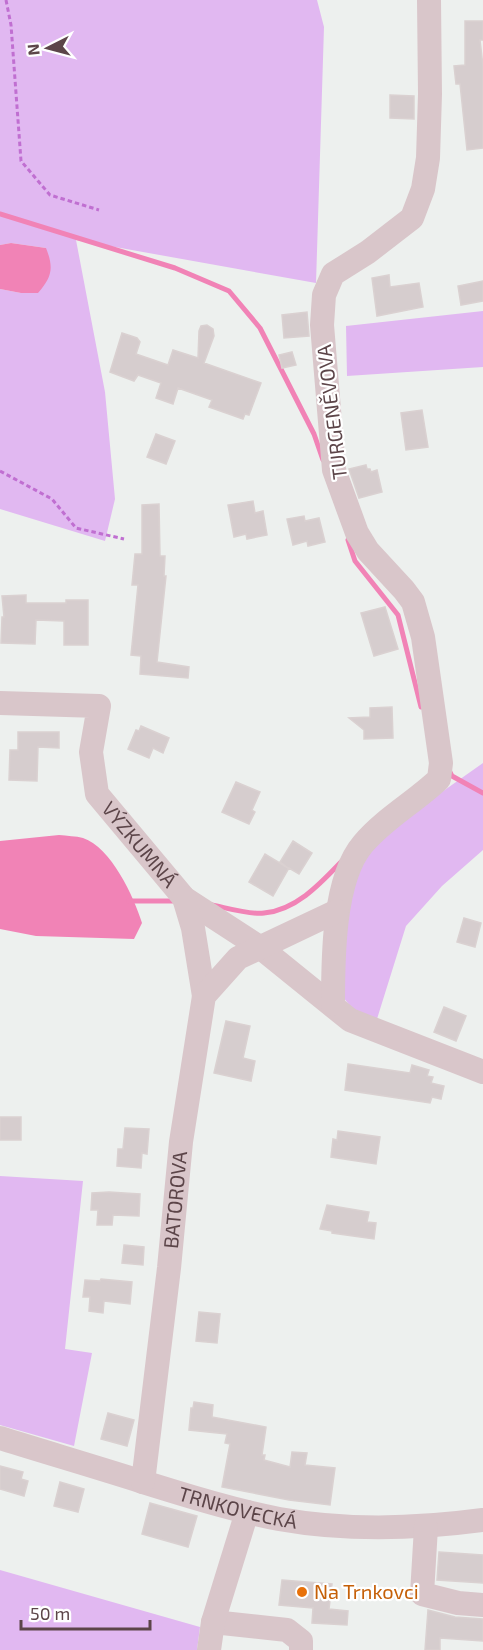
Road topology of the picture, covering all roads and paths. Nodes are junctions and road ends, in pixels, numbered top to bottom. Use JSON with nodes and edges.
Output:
{"nodes":[{"id":1,"x":6,"y":0,"type":"edge"},
{"id":2,"x":429,"y":0,"type":"edge"},
{"id":3,"x":99,"y":210,"type":"dead end"},
{"id":4,"x":0,"y":471,"type":"edge"},
{"id":5,"x":124,"y":539,"type":"dead end"},
{"id":6,"x":0,"y":704,"type":"edge"},
{"id":7,"x":184,"y":898,"type":"junction"},
{"id":8,"x":337,"y":910,"type":"junction"},
{"id":9,"x":261,"y":948,"type":"junction"},
{"id":10,"x":204,"y":996,"type":"junction"},
{"id":11,"x":333,"y":1004,"type":"junction"},
{"id":12,"x":483,"y":1072,"type":"edge"},
{"id":13,"x":0,"y":1438,"type":"edge"},
{"id":14,"x":143,"y":1482,"type":"junction"},
{"id":15,"x":247,"y":1512,"type":"junction"},
{"id":16,"x":483,"y":1520,"type":"edge"},
{"id":17,"x":426,"y":1527,"type":"junction"},
{"id":18,"x":483,"y":1605,"type":"edge"},
{"id":19,"x":213,"y":1622,"type":"junction"},
{"id":20,"x":209,"y":1650,"type":"edge"},
{"id":21,"x":301,"y":1650,"type":"edge"}],
"edges":[{"from":1,"to":3,"type":"path"},
{"from":2,"to":8,"type":"street","name":"TURGENĚVOVA"},
{"from":4,"to":5,"type":"path"},
{"from":6,"to":7,"type":"street","name":"VÝZKUMNÁ"},
{"from":7,"to":9,"type":"street","name":"VÝZKUMNÁ"},
{"from":7,"to":10,"type":"street"},
{"from":8,"to":9,"type":"street"},
{"from":8,"to":11,"type":"street"},
{"from":9,"to":10,"type":"street"},
{"from":9,"to":11,"type":"street","name":"VÝZKUMNÁ"},
{"from":10,"to":14,"type":"street","name":"BATOROVA"},
{"from":11,"to":12,"type":"street"},
{"from":13,"to":14,"type":"street","name":"TRNKOVECKÁ"},
{"from":14,"to":15,"type":"street","name":"TRNKOVECKÁ"},
{"from":15,"to":17,"type":"street","name":"TRNKOVECKÁ"},
{"from":15,"to":19,"type":"street"},
{"from":16,"to":17,"type":"street","name":"TRNKOVECKÁ"},
{"from":17,"to":18,"type":"street"},
{"from":19,"to":20,"type":"street"},
{"from":19,"to":21,"type":"street"}]}
